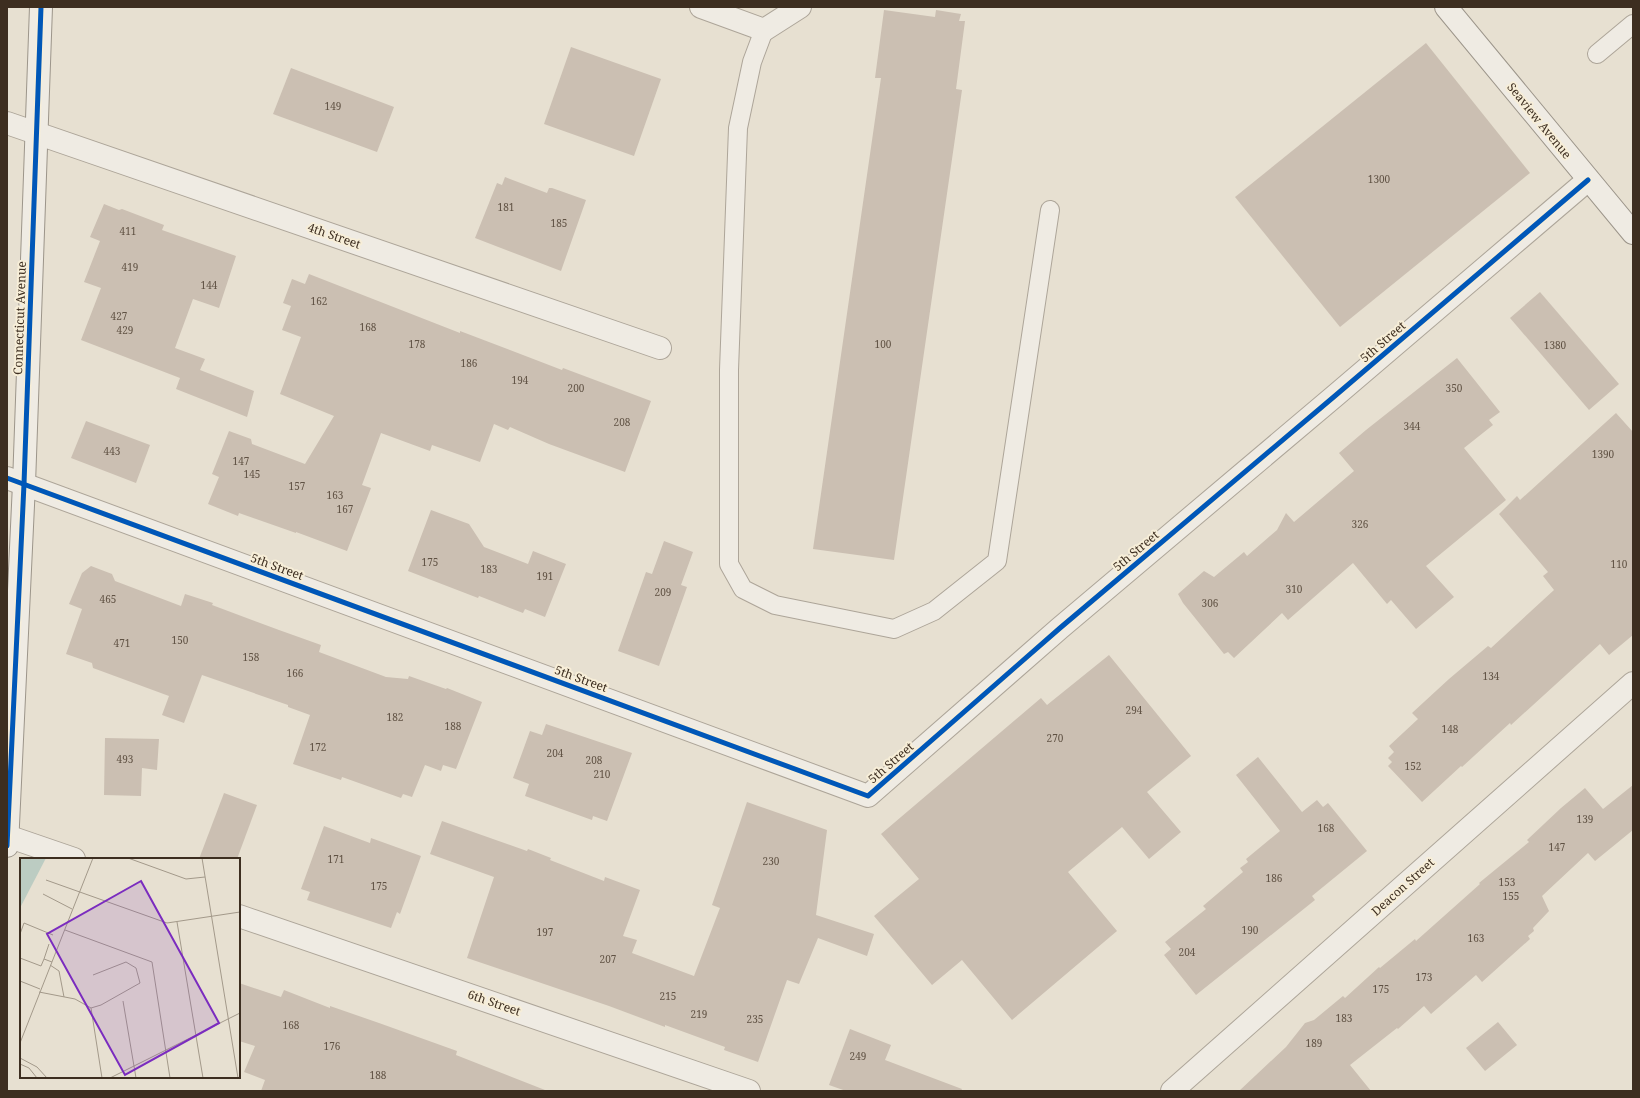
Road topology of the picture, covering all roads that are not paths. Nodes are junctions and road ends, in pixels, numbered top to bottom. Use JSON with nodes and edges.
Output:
{"nodes":[{"id":1,"x":41,"y":7,"type":"edge"},
{"id":2,"x":702,"y":7,"type":"edge"},
{"id":3,"x":800,"y":7,"type":"edge"},
{"id":4,"x":1446,"y":7,"type":"edge"},
{"id":5,"x":1633,"y":24,"type":"edge"},
{"id":6,"x":764,"y":30,"type":"junction"},
{"id":7,"x":1597,"y":54,"type":"dead end"},
{"id":8,"x":7,"y":123,"type":"edge"},
{"id":9,"x":36,"y":134,"type":"junction"},
{"id":10,"x":1588,"y":180,"type":"junction"},
{"id":11,"x":1050,"y":210,"type":"dead end"},
{"id":12,"x":1633,"y":233,"type":"edge"},
{"id":13,"x":660,"y":348,"type":"dead end"},
{"id":14,"x":16,"y":481,"type":"edge"},
{"id":15,"x":1633,"y":683,"type":"edge"},
{"id":16,"x":7,"y":836,"type":"edge"},
{"id":17,"x":7,"y":846,"type":"edge"},
{"id":18,"x":71,"y":858,"type":"edge"},
{"id":19,"x":240,"y":916,"type":"edge"},
{"id":20,"x":749,"y":1091,"type":"edge"},
{"id":21,"x":1172,"y":1091,"type":"edge"}],
"edges":[{"from":1,"to":9,"type":"street","name":"Connecticut Avenue"},
{"from":2,"to":6,"type":"street"},
{"from":3,"to":6,"type":"street"},
{"from":4,"to":10,"type":"street","name":"Seaview Avenue"},
{"from":5,"to":7,"type":"lane"},
{"from":6,"to":11,"type":"lane"},
{"from":8,"to":9,"type":"street","name":"4th Street"},
{"from":9,"to":13,"type":"street","name":"4th Street"},
{"from":9,"to":14,"type":"street","name":"Connecticut Avenue"},
{"from":10,"to":12,"type":"street","name":"Seaview Avenue"},
{"from":10,"to":14,"type":"street","name":"5th Street"},
{"from":14,"to":16,"type":"street","name":"Connecticut Avenue"},
{"from":15,"to":21,"type":"street","name":"Deacon Street"},
{"from":16,"to":17,"type":"street","name":"Connecticut Avenue"},
{"from":16,"to":18,"type":"street"},
{"from":19,"to":20,"type":"street","name":"6th Street"}]}
